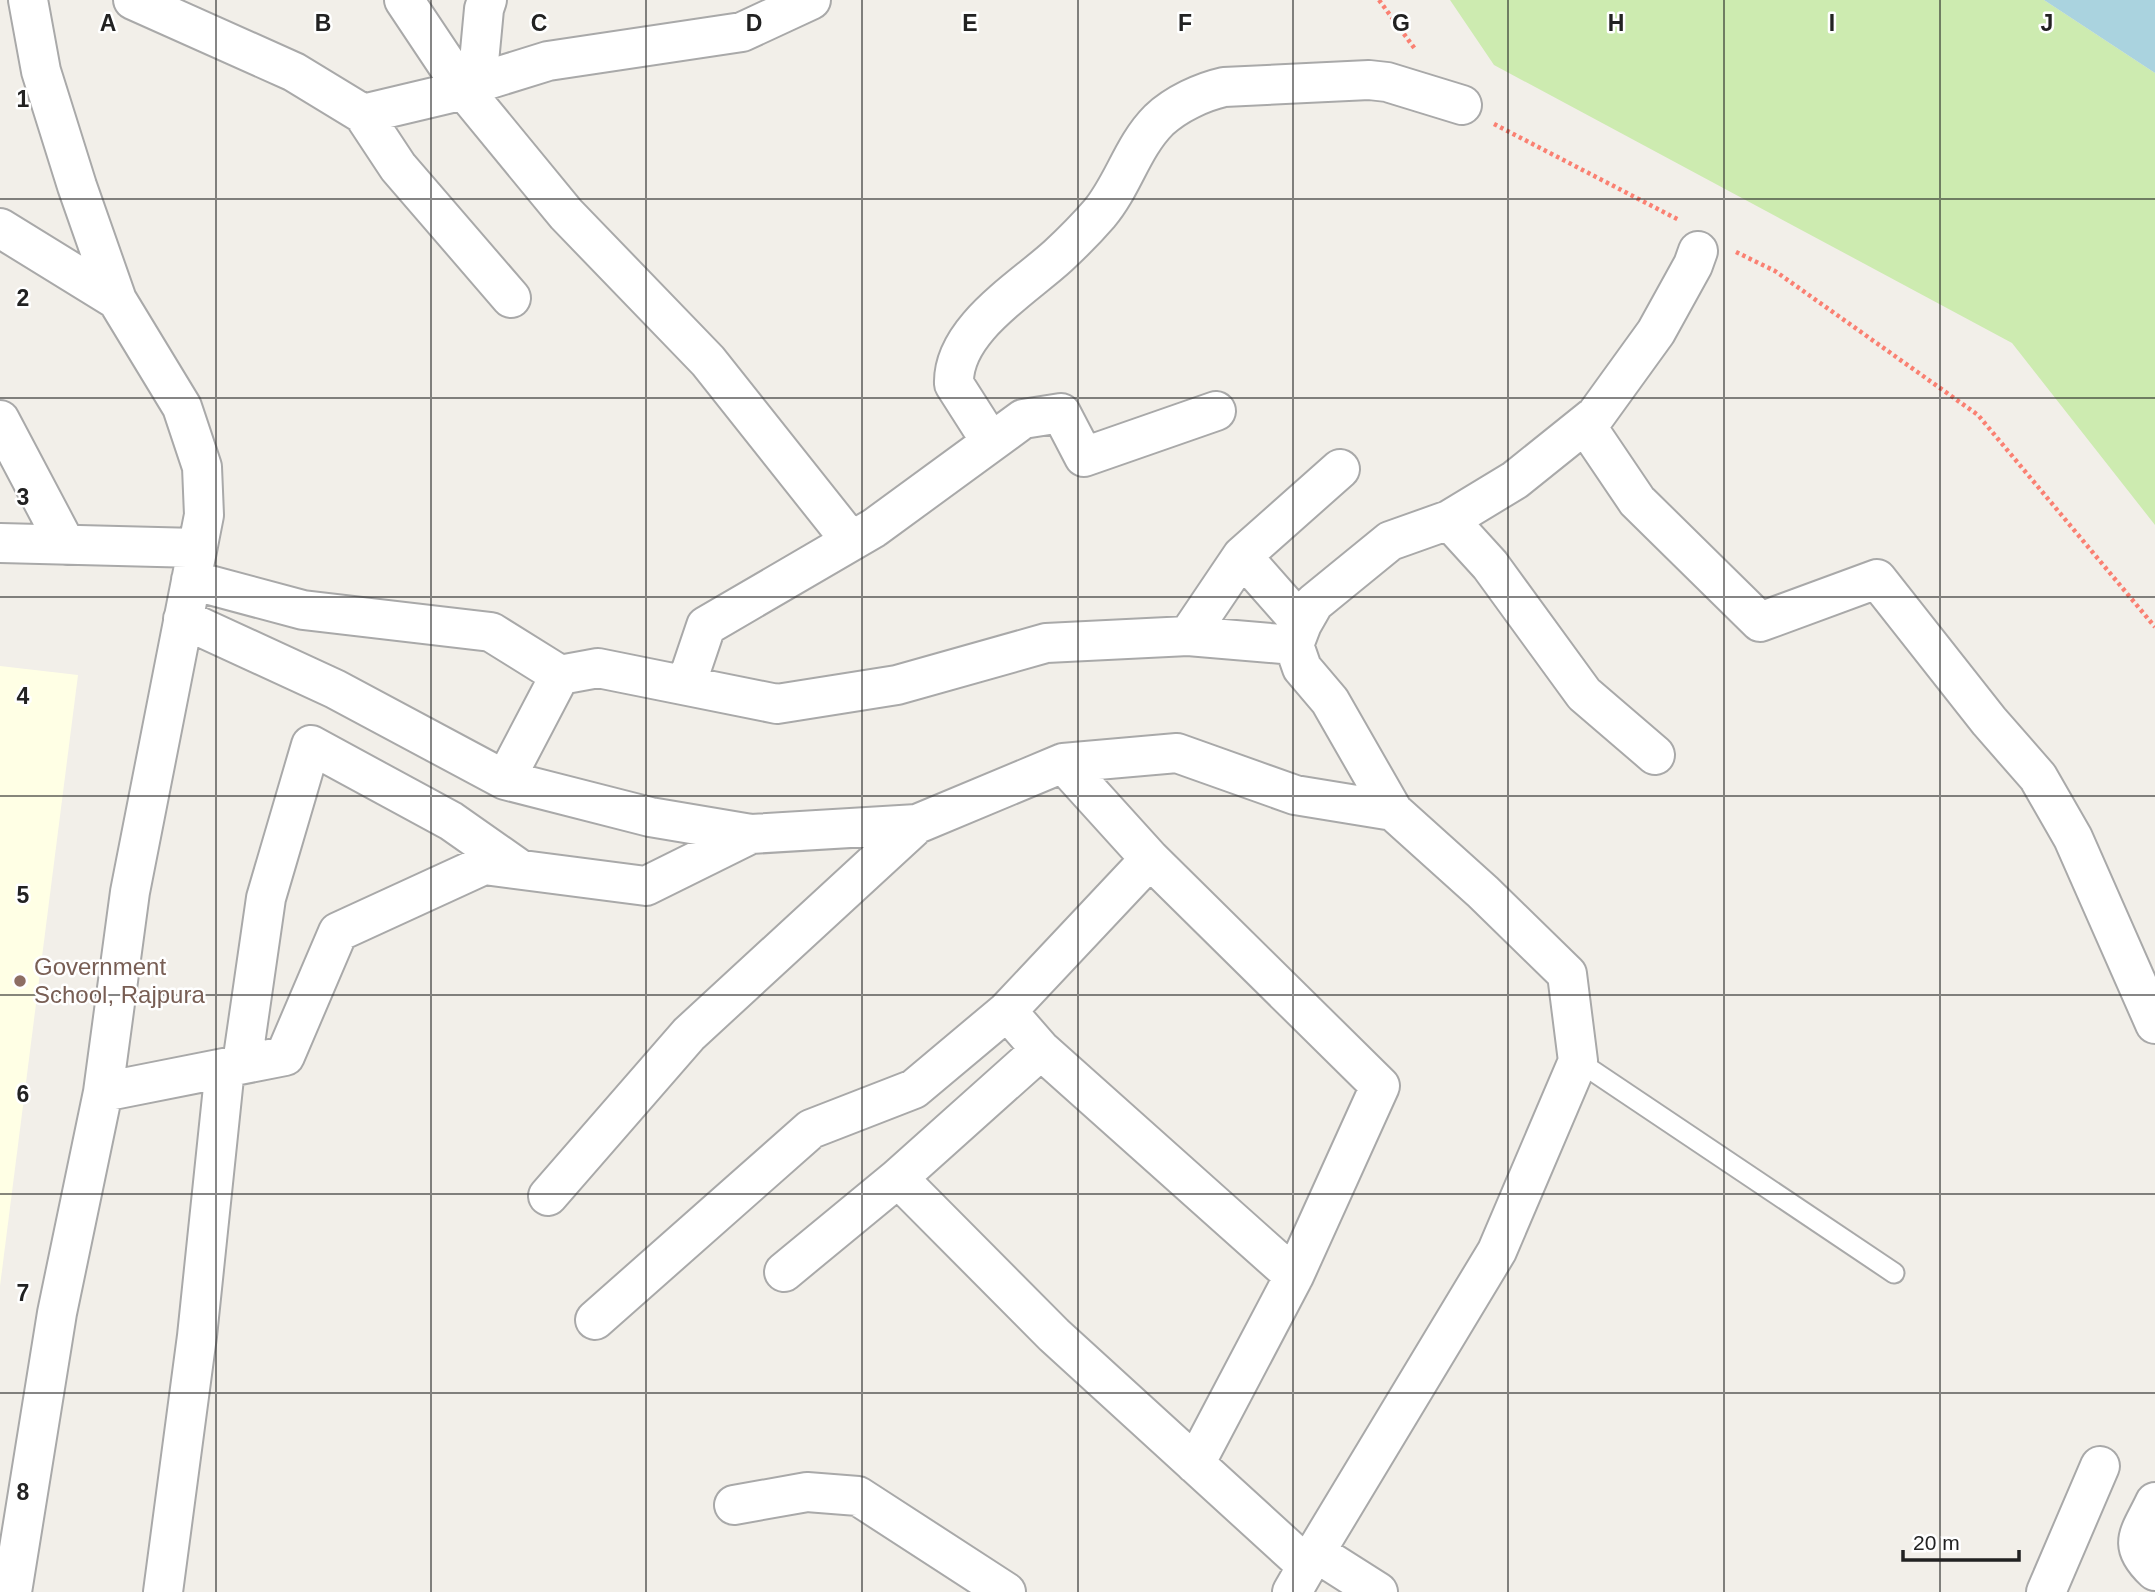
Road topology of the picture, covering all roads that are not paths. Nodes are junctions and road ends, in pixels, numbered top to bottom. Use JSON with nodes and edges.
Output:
{"nodes":[{"id":1,"x":29,"y":0,"type":"edge"},
{"id":2,"x":134,"y":0,"type":"edge"},
{"id":3,"x":404,"y":0,"type":"edge"},
{"id":4,"x":487,"y":0,"type":"edge"},
{"id":5,"x":811,"y":0,"type":"edge"},
{"id":6,"x":470,"y":86,"type":"junction"},
{"id":7,"x":1462,"y":105,"type":"road end"},
{"id":8,"x":363,"y":114,"type":"junction"},
{"id":9,"x":0,"y":229,"type":"edge"},
{"id":10,"x":1696,"y":251,"type":"road end"},
{"id":11,"x":511,"y":298,"type":"dead end"},
{"id":12,"x":117,"y":300,"type":"junction"},
{"id":13,"x":1216,"y":411,"type":"dead end"},
{"id":14,"x":0,"y":420,"type":"edge"},
{"id":15,"x":1585,"y":424,"type":"junction"},
{"id":16,"x":991,"y":442,"type":"junction"},
{"id":17,"x":1340,"y":469,"type":"dead end"},
{"id":18,"x":1449,"y":520,"type":"junction"},
{"id":19,"x":851,"y":541,"type":"junction"},
{"id":20,"x":0,"y":543,"type":"edge"},
{"id":21,"x":66,"y":545,"type":"junction"},
{"id":22,"x":1242,"y":556,"type":"junction"},
{"id":23,"x":194,"y":564,"type":"junction"},
{"id":24,"x":183,"y":620,"type":"junction"},
{"id":25,"x":1298,"y":634,"type":"junction"},
{"id":26,"x":1188,"y":636,"type":"junction"},
{"id":27,"x":560,"y":675,"type":"junction"},
{"id":28,"x":686,"y":685,"type":"junction"},
{"id":29,"x":335,"y":689,"type":"junction"},
{"id":30,"x":311,"y":745,"type":"junction"},
{"id":31,"x":1655,"y":755,"type":"dead end"},
{"id":32,"x":1063,"y":763,"type":"junction"},
{"id":33,"x":505,"y":780,"type":"junction"},
{"id":34,"x":1393,"y":811,"type":"junction"},
{"id":35,"x":917,"y":824,"type":"junction"},
{"id":36,"x":751,"y":834,"type":"junction"},
{"id":37,"x":1150,"y":859,"type":"junction"},
{"id":38,"x":520,"y":869,"type":"junction"},
{"id":39,"x":1007,"y":1011,"type":"junction"},
{"id":40,"x":2155,"y":1024,"type":"edge"},
{"id":41,"x":1041,"y":1050,"type":"junction"},
{"id":42,"x":1578,"y":1061,"type":"junction"},
{"id":43,"x":233,"y":1066,"type":"junction"},
{"id":44,"x":103,"y":1092,"type":"junction"},
{"id":45,"x":898,"y":1178,"type":"junction"},
{"id":46,"x":548,"y":1195,"type":"dead end"},
{"id":47,"x":784,"y":1272,"type":"dead end"},
{"id":48,"x":1895,"y":1273,"type":"dead end"},
{"id":49,"x":1294,"y":1276,"type":"junction"},
{"id":50,"x":595,"y":1321,"type":"dead end"},
{"id":51,"x":1195,"y":1464,"type":"junction"},
{"id":52,"x":2100,"y":1466,"type":"dead end"},
{"id":53,"x":2155,"y":1502,"type":"edge"},
{"id":54,"x":734,"y":1505,"type":"dead end"},
{"id":55,"x":1305,"y":1570,"type":"edge"},
{"id":56,"x":2155,"y":1572,"type":"edge"},
{"id":57,"x":8,"y":1586,"type":"edge"},
{"id":58,"x":163,"y":1592,"type":"edge"},
{"id":59,"x":1006,"y":1592,"type":"edge"},
{"id":60,"x":1378,"y":1592,"type":"edge"},
{"id":61,"x":2046,"y":1592,"type":"edge"}],
"edges":[{"from":1,"to":12,"type":"street"},
{"from":2,"to":8,"type":"street"},
{"from":3,"to":6,"type":"street"},
{"from":4,"to":6,"type":"street"},
{"from":5,"to":6,"type":"street"},
{"from":6,"to":8,"type":"street"},
{"from":6,"to":19,"type":"street"},
{"from":7,"to":16,"type":"street"},
{"from":8,"to":11,"type":"street"},
{"from":9,"to":12,"type":"street"},
{"from":10,"to":15,"type":"street"},
{"from":12,"to":23,"type":"street"},
{"from":13,"to":16,"type":"street"},
{"from":14,"to":21,"type":"street"},
{"from":15,"to":18,"type":"street"},
{"from":15,"to":40,"type":"street"},
{"from":16,"to":19,"type":"street"},
{"from":17,"to":22,"type":"street"},
{"from":18,"to":25,"type":"street"},
{"from":18,"to":31,"type":"street"},
{"from":19,"to":28,"type":"street"},
{"from":20,"to":21,"type":"street"},
{"from":21,"to":23,"type":"street"},
{"from":22,"to":25,"type":"street"},
{"from":22,"to":26,"type":"street"},
{"from":23,"to":24,"type":"street"},
{"from":23,"to":27,"type":"street"},
{"from":24,"to":29,"type":"street"},
{"from":24,"to":44,"type":"street"},
{"from":25,"to":26,"type":"street"},
{"from":25,"to":34,"type":"street"},
{"from":26,"to":28,"type":"street"},
{"from":27,"to":28,"type":"street"},
{"from":27,"to":33,"type":"street"},
{"from":29,"to":30,"type":"street"},
{"from":29,"to":33,"type":"street"},
{"from":30,"to":38,"type":"street"},
{"from":30,"to":43,"type":"street"},
{"from":32,"to":34,"type":"street"},
{"from":32,"to":35,"type":"street"},
{"from":32,"to":37,"type":"street"},
{"from":33,"to":36,"type":"street"},
{"from":34,"to":42,"type":"street"},
{"from":35,"to":36,"type":"street"},
{"from":35,"to":46,"type":"street"},
{"from":36,"to":38,"type":"street"},
{"from":37,"to":39,"type":"street"},
{"from":37,"to":49,"type":"street"},
{"from":38,"to":43,"type":"street"},
{"from":39,"to":41,"type":"street"},
{"from":39,"to":50,"type":"street"},
{"from":41,"to":45,"type":"street"},
{"from":41,"to":49,"type":"street"},
{"from":42,"to":48,"type":"lane"},
{"from":42,"to":55,"type":"street"},
{"from":43,"to":44,"type":"street"},
{"from":43,"to":58,"type":"street"},
{"from":44,"to":57,"type":"street"},
{"from":45,"to":47,"type":"street"},
{"from":45,"to":51,"type":"street"},
{"from":49,"to":51,"type":"street"},
{"from":51,"to":55,"type":"street"},
{"from":52,"to":61,"type":"street"},
{"from":53,"to":56,"type":"street"},
{"from":54,"to":59,"type":"street"},
{"from":55,"to":60,"type":"street"}]}
